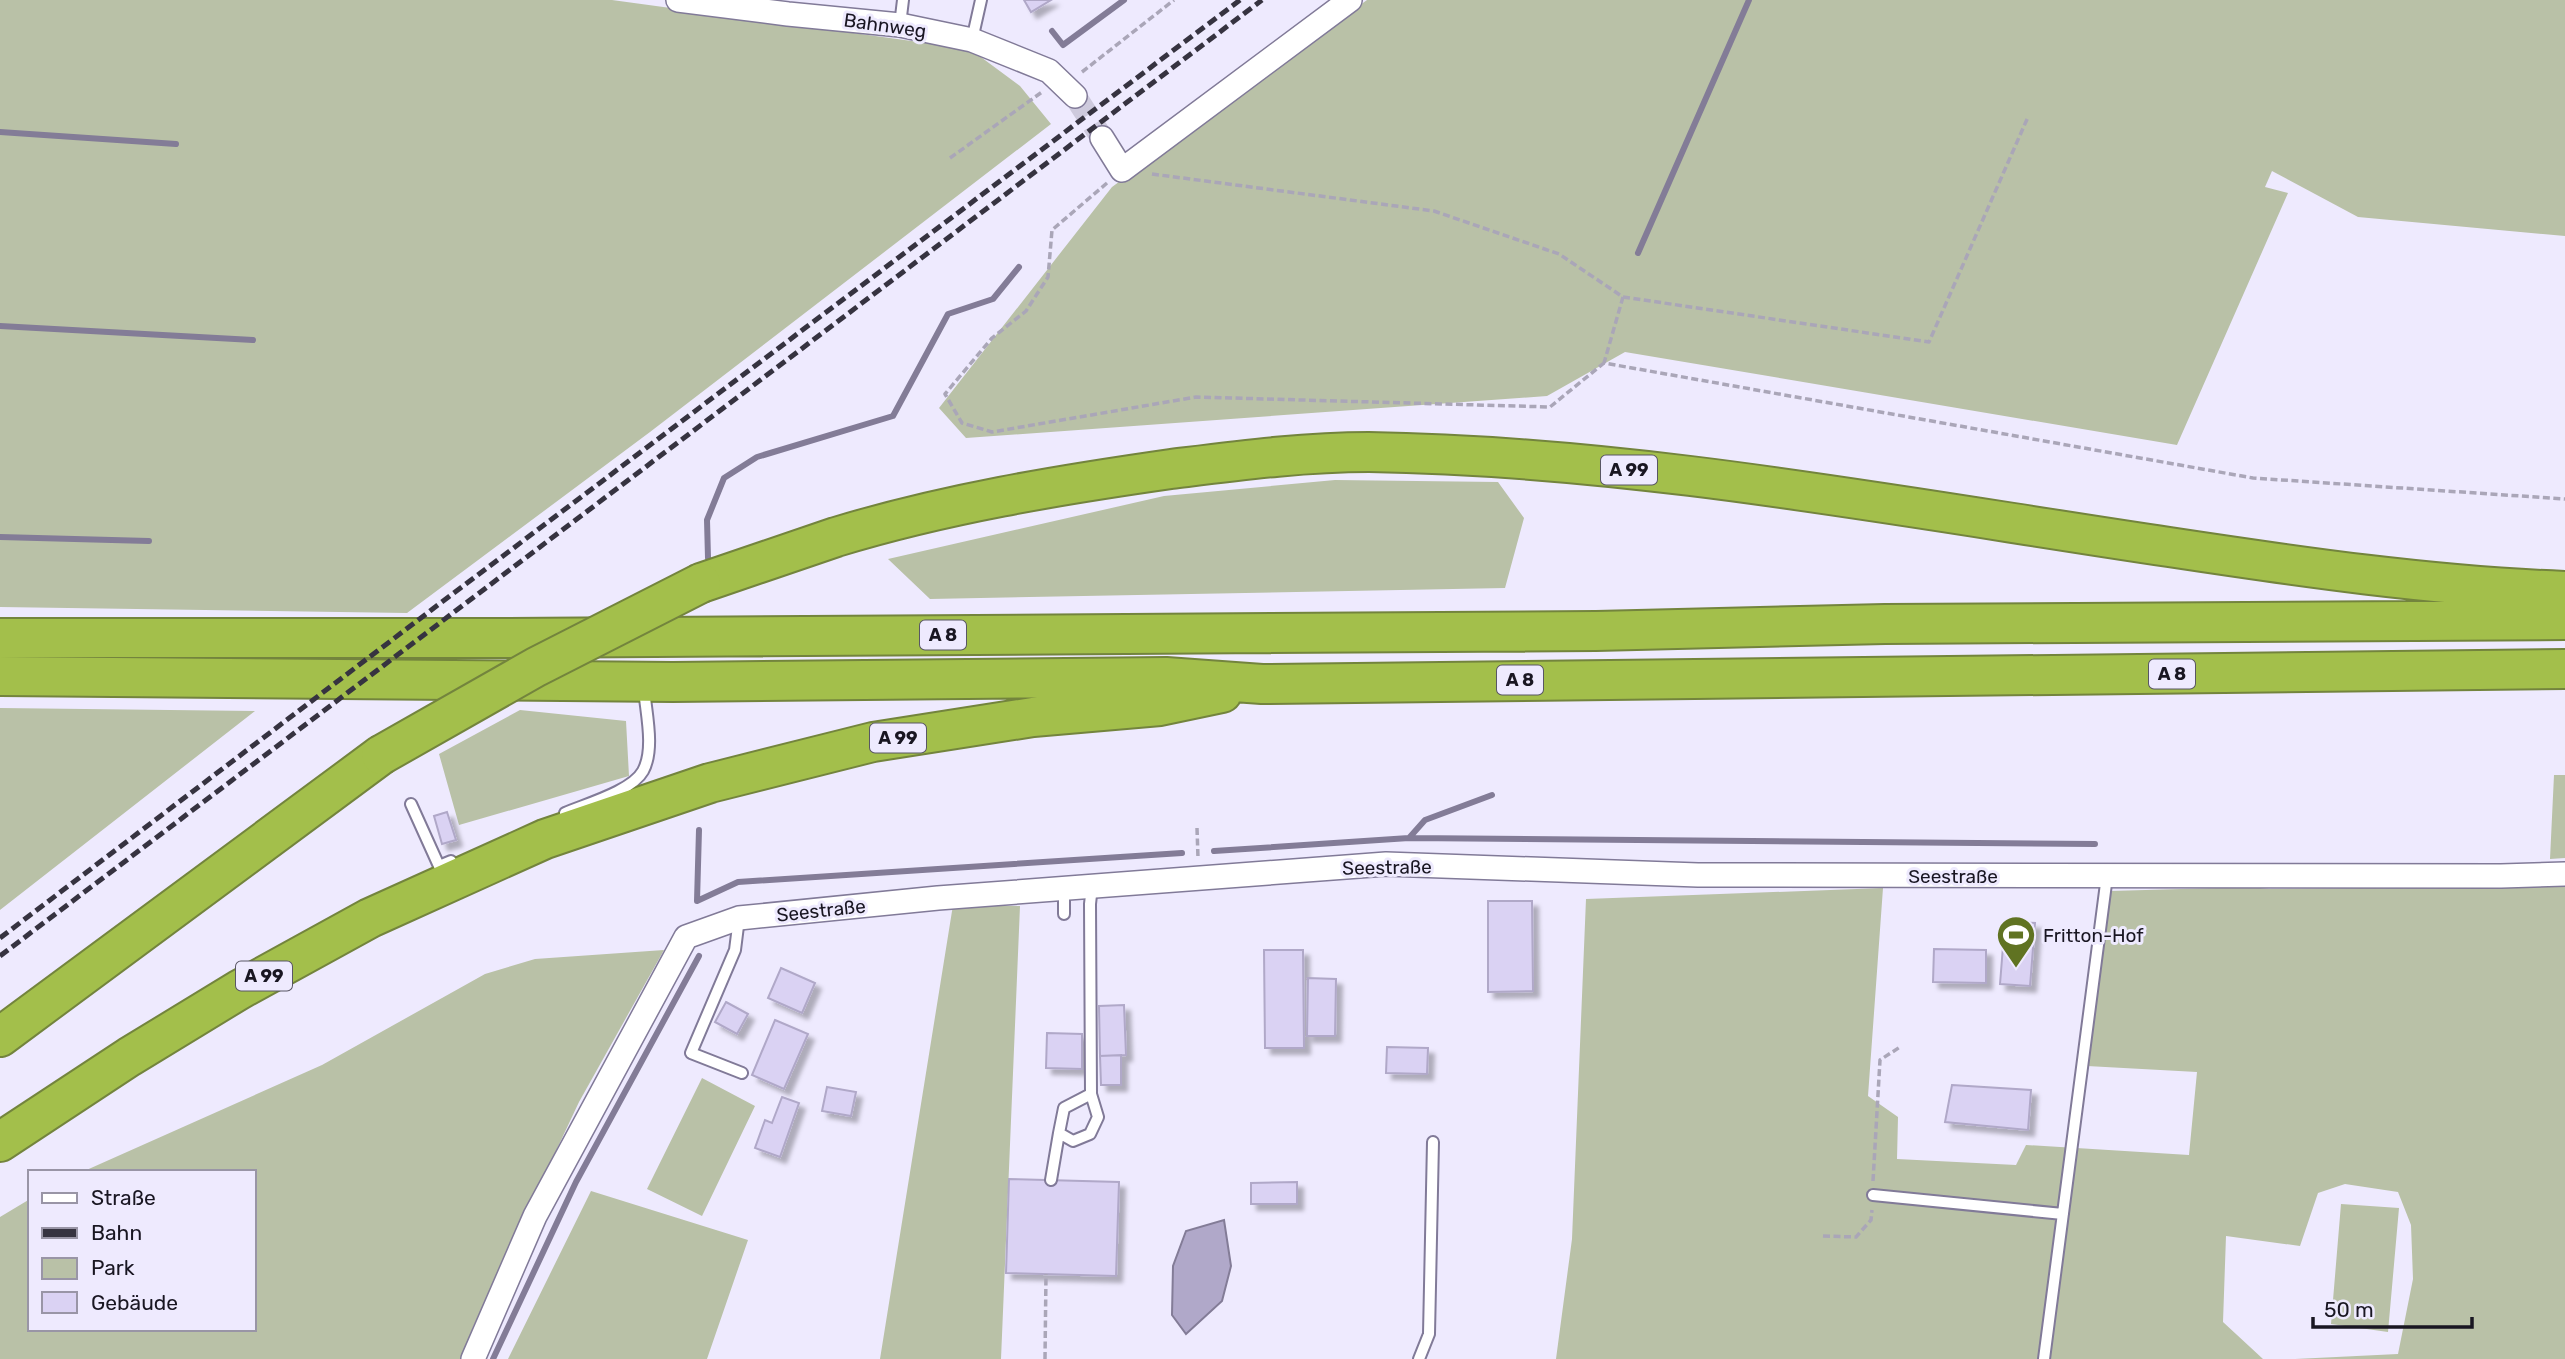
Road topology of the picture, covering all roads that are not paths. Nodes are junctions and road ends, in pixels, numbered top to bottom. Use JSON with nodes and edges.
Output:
{"nodes":[{"id":1,"x":678,"y":0,"type":"edge"},
{"id":2,"x":903,"y":0,"type":"edge"},
{"id":3,"x":981,"y":0,"type":"edge"},
{"id":4,"x":1350,"y":0,"type":"edge"},
{"id":5,"x":900,"y":24,"type":"junction"},
{"id":6,"x":972,"y":40,"type":"junction"},
{"id":7,"x":1065,"y":88,"type":"tunnel mouth"},
{"id":8,"x":1102,"y":138,"type":"tunnel mouth"},
{"id":9,"x":2565,"y":591,"type":"edge"},
{"id":10,"x":2565,"y":620,"type":"edge"},
{"id":11,"x":0,"y":638,"type":"edge"},
{"id":12,"x":2565,"y":669,"type":"edge"},
{"id":13,"x":0,"y":676,"type":"edge"},
{"id":14,"x":643,"y":682,"type":"junction"},
{"id":15,"x":1262,"y":684,"type":"junction"},
{"id":16,"x":411,"y":804,"type":"dead end"},
{"id":17,"x":560,"y":815,"type":"dead end"},
{"id":18,"x":463,"y":856,"type":"dead end"},
{"id":19,"x":2565,"y":874,"type":"edge"},
{"id":20,"x":2107,"y":876,"type":"junction"},
{"id":21,"x":1092,"y":886,"type":"junction"},
{"id":22,"x":1063,"y":888,"type":"junction"},
{"id":23,"x":1064,"y":914,"type":"dead end"},
{"id":24,"x":738,"y":918,"type":"junction"},
{"id":25,"x":0,"y":1037,"type":"edge"},
{"id":26,"x":742,"y":1073,"type":"dead end"},
{"id":27,"x":1091,"y":1094,"type":"junction"},
{"id":28,"x":1059,"y":1133,"type":"junction"},
{"id":29,"x":0,"y":1142,"type":"edge"},
{"id":30,"x":1433,"y":1142,"type":"dead end"},
{"id":31,"x":1051,"y":1180,"type":"dead end"},
{"id":32,"x":1872,"y":1195,"type":"road end"},
{"id":33,"x":2063,"y":1214,"type":"junction"},
{"id":34,"x":473,"y":1359,"type":"edge"},
{"id":35,"x":1419,"y":1359,"type":"edge"},
{"id":36,"x":2044,"y":1359,"type":"edge"}],
"edges":[{"from":1,"to":5,"type":"street","name":"Bahnweg"},
{"from":2,"to":5,"type":"lane"},
{"from":3,"to":6,"type":"lane"},
{"from":4,"to":8,"type":"street"},
{"from":5,"to":6,"type":"street","name":"Bahnweg"},
{"from":6,"to":7,"type":"street","name":"Bahnweg"},
{"from":9,"to":25,"type":"highway","number":"A 99","bridge":true},
{"from":10,"to":11,"type":"highway","number":"A 8"},
{"from":12,"to":15,"type":"highway","number":"A 8"},
{"from":13,"to":14,"type":"highway","number":"A 8"},
{"from":14,"to":15,"type":"highway","number":"A 8"},
{"from":14,"to":17,"type":"lane"},
{"from":15,"to":29,"type":"highway","number":"A 99"},
{"from":16,"to":18,"type":"lane"},
{"from":19,"to":20,"type":"street","name":"Seestraße"},
{"from":20,"to":21,"type":"street","name":"Seestraße"},
{"from":20,"to":33,"type":"lane"},
{"from":21,"to":22,"type":"street","name":"Seestraße"},
{"from":21,"to":27,"type":"lane"},
{"from":22,"to":23,"type":"lane"},
{"from":22,"to":24,"type":"street","name":"Seestraße"},
{"from":24,"to":26,"type":"lane"},
{"from":24,"to":34,"type":"street","name":"Seestraße"},
{"from":27,"to":28,"type":"lane"},
{"from":27,"to":28,"type":"lane"},
{"from":28,"to":31,"type":"lane"},
{"from":30,"to":35,"type":"lane"},
{"from":32,"to":33,"type":"lane"},
{"from":33,"to":36,"type":"lane"}]}
